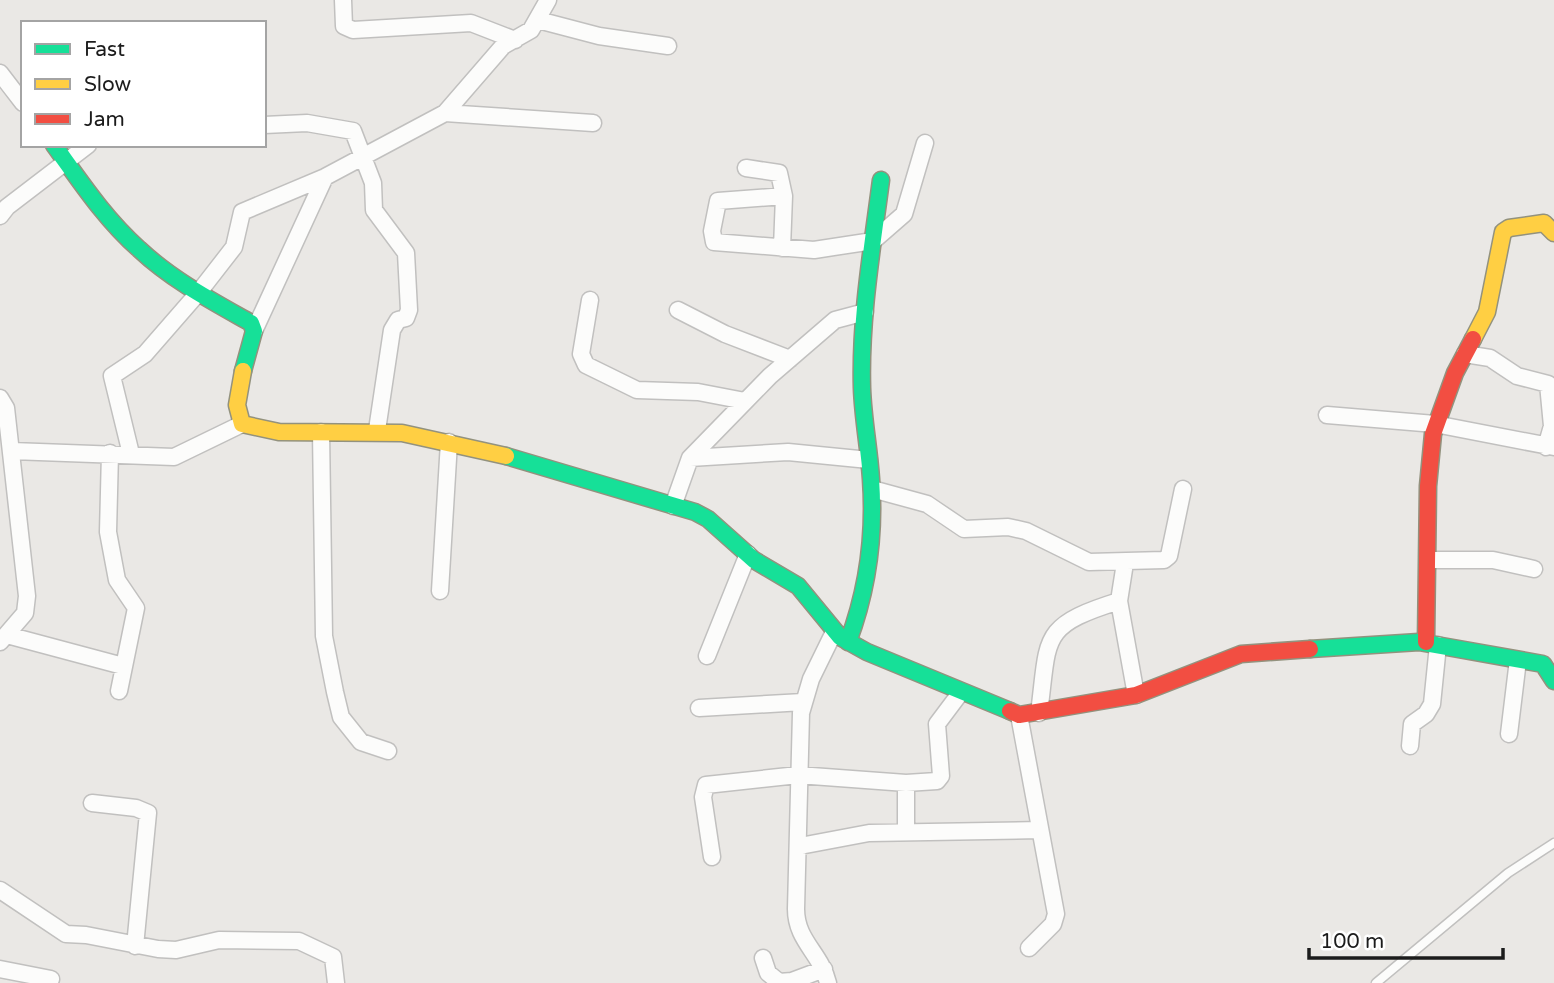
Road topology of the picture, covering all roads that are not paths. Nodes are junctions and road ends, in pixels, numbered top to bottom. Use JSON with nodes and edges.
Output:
{"nodes":[{"id":1,"x":343,"y":0,"type":"edge"},
{"id":2,"x":548,"y":0,"type":"edge"},
{"id":3,"x":538,"y":20,"type":"junction"},
{"id":4,"x":515,"y":40,"type":"junction"},
{"id":5,"x":668,"y":46,"type":"dead end"},
{"id":6,"x":0,"y":73,"type":"edge"},
{"id":7,"x":21,"y":100,"type":"edge"},
{"id":8,"x":445,"y":113,"type":"junction"},
{"id":9,"x":593,"y":123,"type":"dead end"},
{"id":10,"x":266,"y":124,"type":"edge"},
{"id":11,"x":925,"y":143,"type":"dead end"},
{"id":12,"x":55,"y":147,"type":"edge"},
{"id":13,"x":85,"y":147,"type":"edge"},
{"id":14,"x":362,"y":158,"type":"junction"},
{"id":15,"x":65,"y":162,"type":"junction"},
{"id":16,"x":746,"y":169,"type":"dead end"},
{"id":17,"x":325,"y":177,"type":"junction"},
{"id":18,"x":881,"y":180,"type":"dead end"},
{"id":19,"x":784,"y":196,"type":"junction"},
{"id":20,"x":0,"y":216,"type":"edge"},
{"id":21,"x":1554,"y":233,"type":"edge"},
{"id":22,"x":873,"y":241,"type":"junction"},
{"id":23,"x":782,"y":248,"type":"junction"},
{"id":24,"x":199,"y":292,"type":"junction"},
{"id":25,"x":590,"y":300,"type":"dead end"},
{"id":26,"x":678,"y":310,"type":"dead end"},
{"id":27,"x":865,"y":312,"type":"junction"},
{"id":28,"x":254,"y":331,"type":"junction"},
{"id":29,"x":1465,"y":354,"type":"junction"},
{"id":30,"x":790,"y":359,"type":"junction"},
{"id":31,"x":1551,"y":383,"type":"edge"},
{"id":32,"x":0,"y":398,"type":"edge"},
{"id":33,"x":745,"y":401,"type":"junction"},
{"id":34,"x":1327,"y":415,"type":"dead end"},
{"id":35,"x":242,"y":424,"type":"junction"},
{"id":36,"x":1435,"y":424,"type":"junction"},
{"id":37,"x":377,"y":430,"type":"junction"},
{"id":38,"x":321,"y":432,"type":"junction"},
{"id":39,"x":449,"y":442,"type":"junction"},
{"id":40,"x":1550,"y":447,"type":"edge"},
{"id":41,"x":12,"y":451,"type":"junction"},
{"id":42,"x":110,"y":453,"type":"junction"},
{"id":43,"x":131,"y":454,"type":"junction"},
{"id":44,"x":690,"y":458,"type":"junction"},
{"id":45,"x":869,"y":460,"type":"junction"},
{"id":46,"x":872,"y":489,"type":"junction"},
{"id":47,"x":1183,"y":489,"type":"dead end"},
{"id":48,"x":673,"y":506,"type":"junction"},
{"id":49,"x":748,"y":554,"type":"junction"},
{"id":50,"x":1429,"y":560,"type":"junction"},
{"id":51,"x":1125,"y":564,"type":"junction"},
{"id":52,"x":1534,"y":569,"type":"dead end"},
{"id":53,"x":440,"y":592,"type":"dead end"},
{"id":54,"x":1119,"y":601,"type":"junction"},
{"id":55,"x":834,"y":632,"type":"junction"},
{"id":56,"x":3,"y":638,"type":"edge"},
{"id":57,"x":848,"y":642,"type":"junction"},
{"id":58,"x":1432,"y":643,"type":"junction"},
{"id":59,"x":707,"y":656,"type":"dead end"},
{"id":60,"x":1518,"y":660,"type":"junction"},
{"id":61,"x":123,"y":666,"type":"junction"},
{"id":62,"x":1554,"y":681,"type":"edge"},
{"id":63,"x":119,"y":691,"type":"dead end"},
{"id":64,"x":961,"y":692,"type":"junction"},
{"id":65,"x":1136,"y":695,"type":"junction"},
{"id":66,"x":803,"y":702,"type":"junction"},
{"id":67,"x":699,"y":708,"type":"dead end"},
{"id":68,"x":1039,"y":713,"type":"junction"},
{"id":69,"x":1018,"y":715,"type":"junction"},
{"id":70,"x":1509,"y":734,"type":"dead end"},
{"id":71,"x":1410,"y":746,"type":"dead end"},
{"id":72,"x":388,"y":751,"type":"dead end"},
{"id":73,"x":798,"y":775,"type":"junction"},
{"id":74,"x":906,"y":783,"type":"junction"},
{"id":75,"x":92,"y":803,"type":"dead end"},
{"id":76,"x":906,"y":830,"type":"junction"},
{"id":77,"x":1040,"y":830,"type":"junction"},
{"id":78,"x":1554,"y":843,"type":"edge"},
{"id":79,"x":800,"y":846,"type":"junction"},
{"id":80,"x":712,"y":857,"type":"dead end"},
{"id":81,"x":0,"y":890,"type":"edge"},
{"id":82,"x":135,"y":946,"type":"junction"},
{"id":83,"x":1029,"y":948,"type":"dead end"},
{"id":84,"x":763,"y":958,"type":"dead end"},
{"id":85,"x":0,"y":969,"type":"edge"},
{"id":86,"x":826,"y":976,"type":"edge"},
{"id":87,"x":51,"y":979,"type":"dead end"},
{"id":88,"x":336,"y":983,"type":"edge"},
{"id":89,"x":1376,"y":983,"type":"edge"}],
"edges":[{"from":1,"to":4,"type":"street"},
{"from":2,"to":3,"type":"street"},
{"from":3,"to":4,"type":"street"},
{"from":3,"to":5,"type":"street"},
{"from":4,"to":8,"type":"street"},
{"from":6,"to":7,"type":"street"},
{"from":8,"to":9,"type":"street"},
{"from":8,"to":14,"type":"street"},
{"from":10,"to":14,"type":"street"},
{"from":11,"to":22,"type":"street"},
{"from":12,"to":15,"type":"street"},
{"from":13,"to":15,"type":"street"},
{"from":14,"to":17,"type":"street"},
{"from":14,"to":37,"type":"street"},
{"from":15,"to":20,"type":"street"},
{"from":15,"to":24,"type":"street"},
{"from":16,"to":19,"type":"street"},
{"from":17,"to":24,"type":"street"},
{"from":17,"to":28,"type":"street"},
{"from":18,"to":22,"type":"street"},
{"from":19,"to":23,"type":"street"},
{"from":19,"to":23,"type":"street"},
{"from":21,"to":29,"type":"street"},
{"from":22,"to":23,"type":"street"},
{"from":22,"to":27,"type":"street"},
{"from":24,"to":28,"type":"street"},
{"from":24,"to":43,"type":"street"},
{"from":25,"to":33,"type":"street"},
{"from":26,"to":30,"type":"street"},
{"from":27,"to":30,"type":"street"},
{"from":27,"to":45,"type":"street"},
{"from":28,"to":35,"type":"street"},
{"from":29,"to":31,"type":"street"},
{"from":29,"to":36,"type":"street"},
{"from":30,"to":33,"type":"street"},
{"from":31,"to":40,"type":"street"},
{"from":32,"to":41,"type":"street"},
{"from":33,"to":44,"type":"street"},
{"from":34,"to":36,"type":"street"},
{"from":35,"to":38,"type":"street"},
{"from":35,"to":43,"type":"street"},
{"from":36,"to":40,"type":"street"},
{"from":36,"to":50,"type":"street"},
{"from":37,"to":38,"type":"street"},
{"from":37,"to":39,"type":"street"},
{"from":38,"to":72,"type":"street"},
{"from":39,"to":48,"type":"street"},
{"from":39,"to":53,"type":"street"},
{"from":41,"to":42,"type":"street"},
{"from":41,"to":56,"type":"street"},
{"from":42,"to":43,"type":"street"},
{"from":42,"to":61,"type":"street"},
{"from":44,"to":45,"type":"street"},
{"from":44,"to":48,"type":"street"},
{"from":45,"to":46,"type":"street"},
{"from":46,"to":51,"type":"street"},
{"from":46,"to":57,"type":"street"},
{"from":47,"to":51,"type":"street"},
{"from":48,"to":49,"type":"street"},
{"from":49,"to":55,"type":"street"},
{"from":49,"to":59,"type":"street"},
{"from":50,"to":52,"type":"street"},
{"from":50,"to":58,"type":"street"},
{"from":51,"to":54,"type":"street"},
{"from":54,"to":65,"type":"street"},
{"from":54,"to":68,"type":"street"},
{"from":55,"to":57,"type":"street"},
{"from":55,"to":66,"type":"street"},
{"from":56,"to":61,"type":"street"},
{"from":57,"to":64,"type":"street"},
{"from":58,"to":60,"type":"street"},
{"from":58,"to":65,"type":"street"},
{"from":58,"to":71,"type":"street"},
{"from":60,"to":62,"type":"street"},
{"from":60,"to":70,"type":"street"},
{"from":61,"to":63,"type":"street"},
{"from":64,"to":69,"type":"street"},
{"from":64,"to":74,"type":"street"},
{"from":65,"to":68,"type":"street"},
{"from":66,"to":67,"type":"street"},
{"from":66,"to":73,"type":"street"},
{"from":68,"to":69,"type":"street"},
{"from":69,"to":77,"type":"street"},
{"from":73,"to":74,"type":"street"},
{"from":73,"to":79,"type":"street"},
{"from":73,"to":80,"type":"street"},
{"from":74,"to":76,"type":"street"},
{"from":75,"to":82,"type":"street"},
{"from":76,"to":77,"type":"street"},
{"from":76,"to":79,"type":"street"},
{"from":77,"to":83,"type":"street"},
{"from":78,"to":89,"type":"lane"},
{"from":79,"to":86,"type":"street"},
{"from":81,"to":82,"type":"street"},
{"from":82,"to":88,"type":"street"},
{"from":84,"to":86,"type":"street"},
{"from":85,"to":87,"type":"street"}]}
